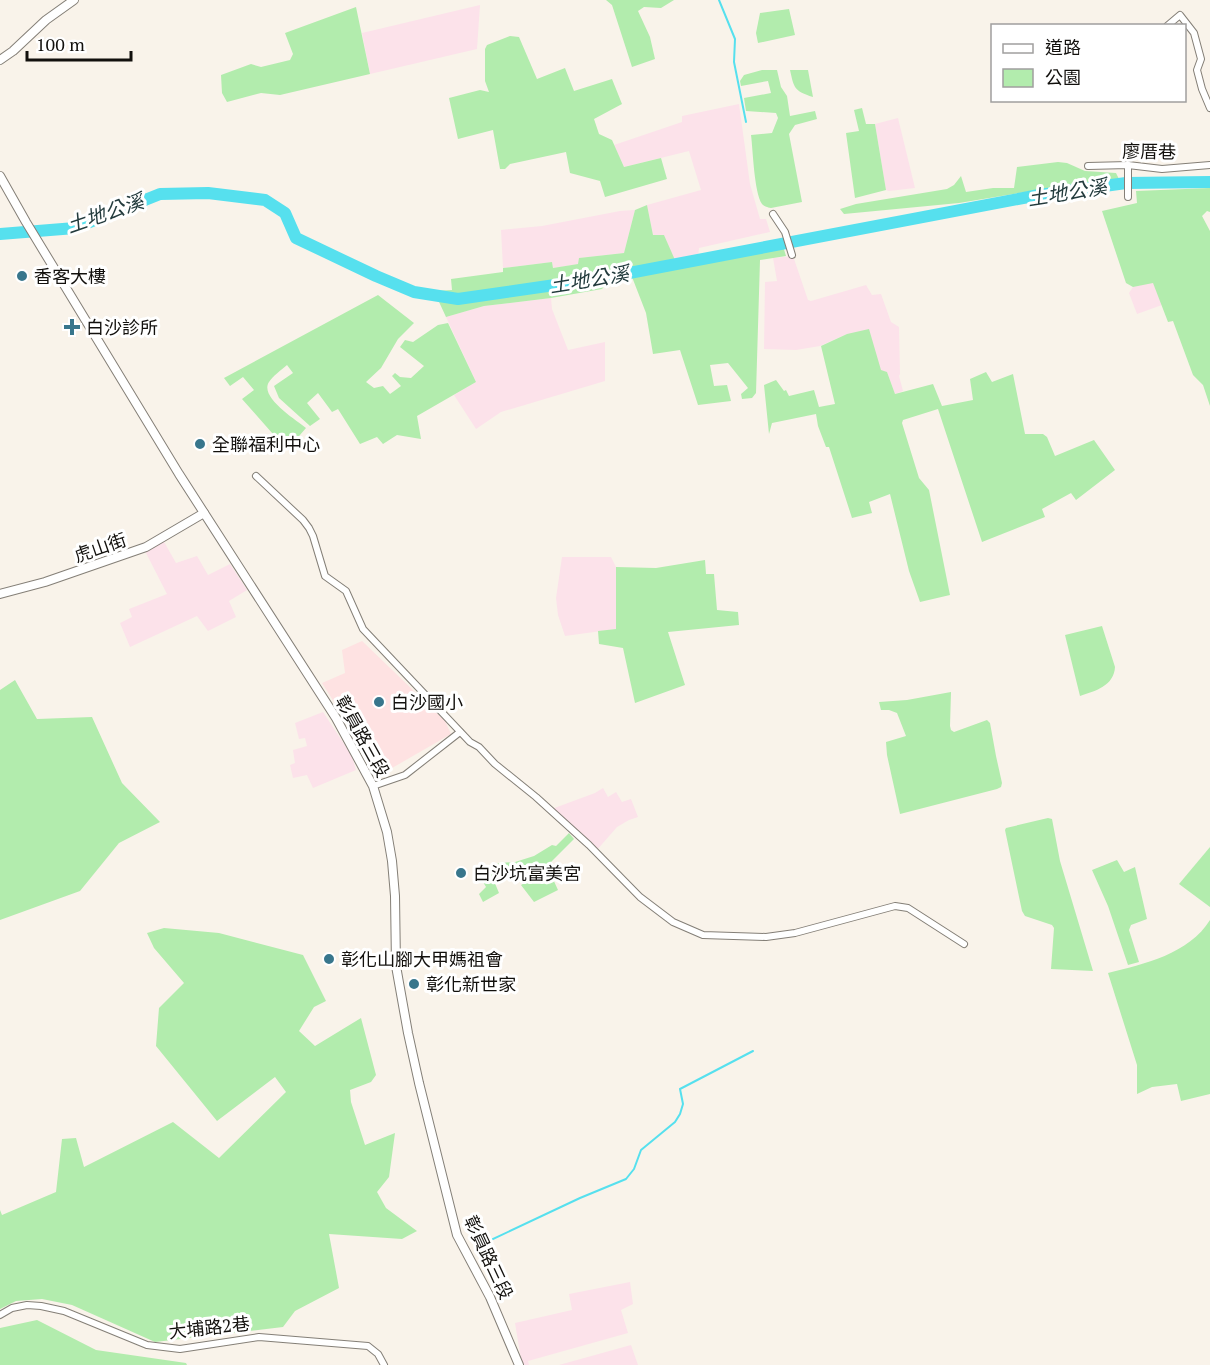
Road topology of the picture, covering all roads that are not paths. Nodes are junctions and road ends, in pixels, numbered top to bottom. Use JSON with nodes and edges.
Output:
{"nodes":[{"id":1,"x":74,"y":0,"type":"edge"},
{"id":2,"x":1169,"y":24,"type":"edge"},
{"id":3,"x":0,"y":60,"type":"edge"},
{"id":4,"x":1210,"y":108,"type":"edge"},
{"id":5,"x":1128,"y":165,"type":"junction"},
{"id":6,"x":1210,"y":165,"type":"edge"},
{"id":7,"x":1088,"y":166,"type":"dead end"},
{"id":8,"x":0,"y":176,"type":"edge"},
{"id":9,"x":1128,"y":194,"type":"dead end"},
{"id":10,"x":773,"y":214,"type":"dead end"},
{"id":11,"x":791,"y":251,"type":"dead end"},
{"id":12,"x":256,"y":476,"type":"dead end"},
{"id":13,"x":204,"y":513,"type":"junction"},
{"id":14,"x":0,"y":594,"type":"edge"},
{"id":15,"x":460,"y":732,"type":"junction"},
{"id":16,"x":373,"y":786,"type":"junction"},
{"id":17,"x":964,"y":944,"type":"dead end"},
{"id":18,"x":0,"y":1315,"type":"edge"},
{"id":19,"x":384,"y":1365,"type":"edge"},
{"id":20,"x":519,"y":1365,"type":"edge"}],
"edges":[{"from":1,"to":3,"type":"street"},
{"from":2,"to":4,"type":"street"},
{"from":5,"to":6,"type":"street","name":"廖厝巷"},
{"from":5,"to":7,"type":"street","name":"廖厝巷"},
{"from":5,"to":9,"type":"street"},
{"from":8,"to":13,"type":"main road","name":"彰員路三段"},
{"from":10,"to":11,"type":"street"},
{"from":12,"to":15,"type":"street"},
{"from":13,"to":14,"type":"street","name":"虎山街"},
{"from":13,"to":16,"type":"main road","name":"彰員路三段"},
{"from":15,"to":16,"type":"street"},
{"from":15,"to":17,"type":"street"},
{"from":16,"to":20,"type":"main road","name":"彰員路三段"},
{"from":18,"to":19,"type":"street","name":"大埔路2巷"}]}
